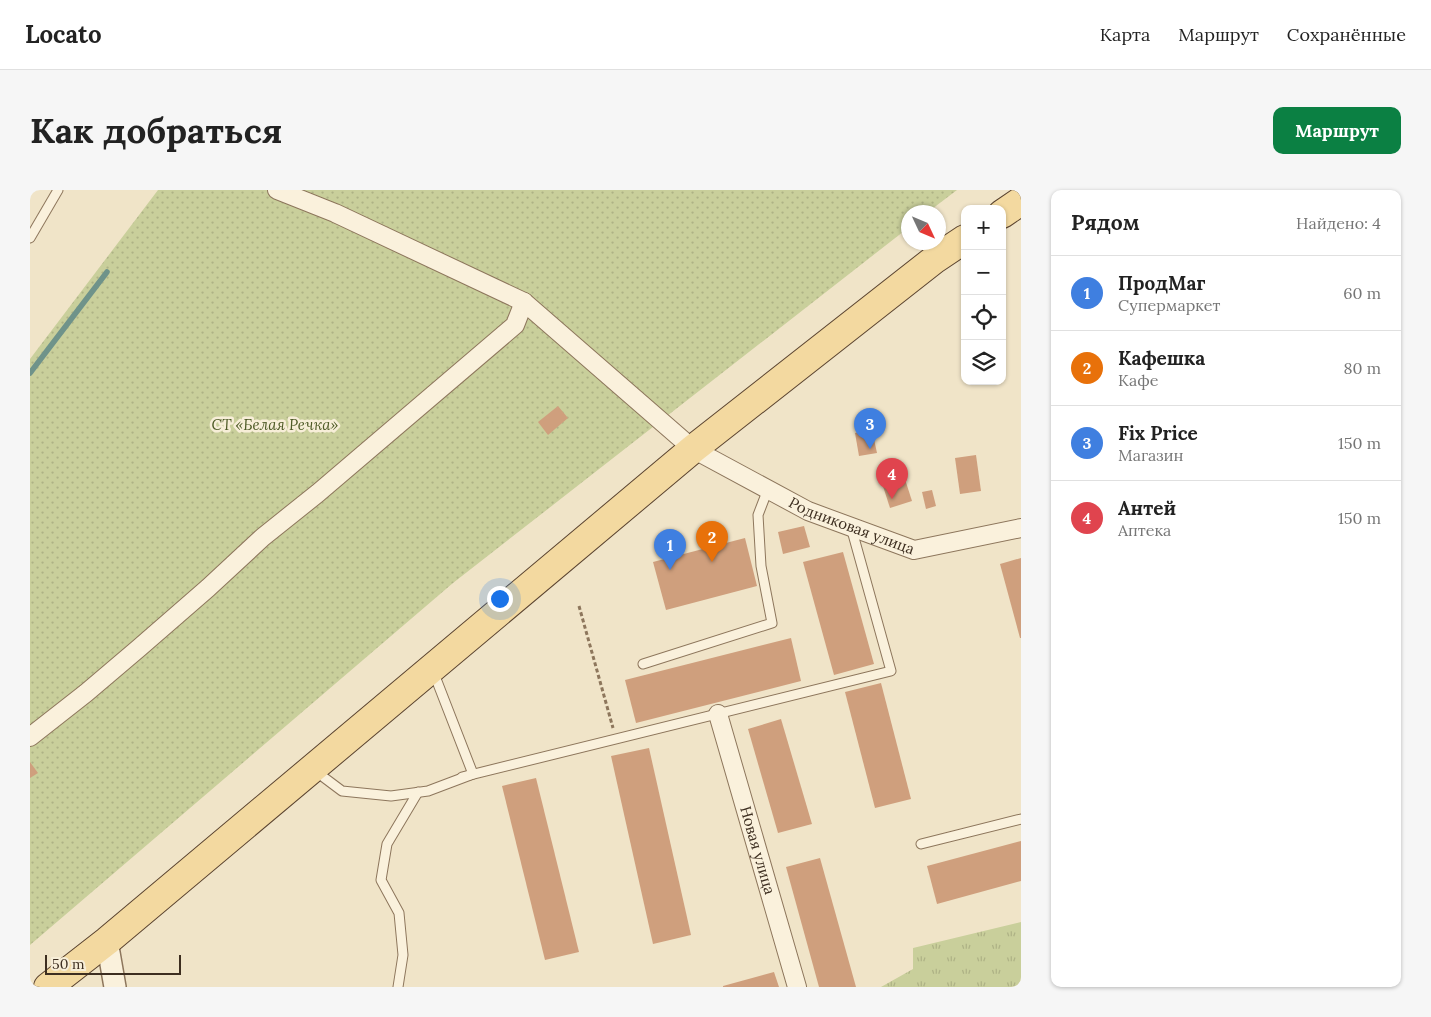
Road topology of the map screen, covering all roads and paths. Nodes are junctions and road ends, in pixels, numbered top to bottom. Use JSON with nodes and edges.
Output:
{"nodes":[{"id":1,"x":58,"y":190,"type":"edge"},
{"id":2,"x":277,"y":190,"type":"edge"},
{"id":3,"x":1021,"y":201,"type":"edge"},
{"id":4,"x":1006,"y":211,"type":"edge"},
{"id":5,"x":30,"y":238,"type":"edge"},
{"id":6,"x":961,"y":242,"type":"edge"},
{"id":7,"x":524,"y":302,"type":"junction"},
{"id":8,"x":694,"y":448,"type":"junction"},
{"id":9,"x":768,"y":489,"type":"junction"},
{"id":10,"x":851,"y":527,"type":"junction"},
{"id":11,"x":1021,"y":528,"type":"edge"},
{"id":12,"x":579,"y":606,"type":"dead end"},
{"id":13,"x":643,"y":664,"type":"dead end"},
{"id":14,"x":432,"y":668,"type":"junction"},
{"id":15,"x":718,"y":714,"type":"junction"},
{"id":16,"x":30,"y":737,"type":"edge"},
{"id":17,"x":616,"y":738,"type":"junction"},
{"id":18,"x":312,"y":769,"type":"junction"},
{"id":19,"x":473,"y":774,"type":"junction"},
{"id":20,"x":462,"y":777,"type":"dead end"},
{"id":21,"x":418,"y":792,"type":"junction"},
{"id":22,"x":1021,"y":819,"type":"edge"},
{"id":23,"x":922,"y":844,"type":"dead end"},
{"id":24,"x":107,"y":941,"type":"junction"},
{"id":25,"x":48,"y":987,"type":"edge"},
{"id":26,"x":115,"y":987,"type":"edge"},
{"id":27,"x":398,"y":987,"type":"edge"},
{"id":28,"x":797,"y":987,"type":"edge"}],
"edges":[{"from":1,"to":5,"type":"lane"},
{"from":2,"to":7,"type":"street","name":"Родниковая улица"},
{"from":3,"to":4,"type":"main road"},
{"from":6,"to":8,"type":"main road"},
{"from":7,"to":8,"type":"street","name":"Родниковая улица"},
{"from":7,"to":16,"type":"street"},
{"from":8,"to":9,"type":"street","name":"Родниковая улица"},
{"from":8,"to":14,"type":"main road"},
{"from":9,"to":10,"type":"street","name":"Родниковая улица"},
{"from":9,"to":13,"type":"lane"},
{"from":10,"to":11,"type":"street","name":"Родниковая улица"},
{"from":10,"to":15,"type":"lane"},
{"from":12,"to":17,"type":"path"},
{"from":14,"to":18,"type":"main road"},
{"from":14,"to":19,"type":"lane"},
{"from":15,"to":17,"type":"lane"},
{"from":15,"to":28,"type":"street","name":"Новая улица"},
{"from":17,"to":19,"type":"lane"},
{"from":18,"to":21,"type":"lane"},
{"from":18,"to":24,"type":"main road"},
{"from":19,"to":20,"type":"lane"},
{"from":19,"to":21,"type":"lane"},
{"from":21,"to":27,"type":"lane"},
{"from":22,"to":23,"type":"lane"},
{"from":24,"to":25,"type":"main road"},
{"from":24,"to":26,"type":"street"}]}
